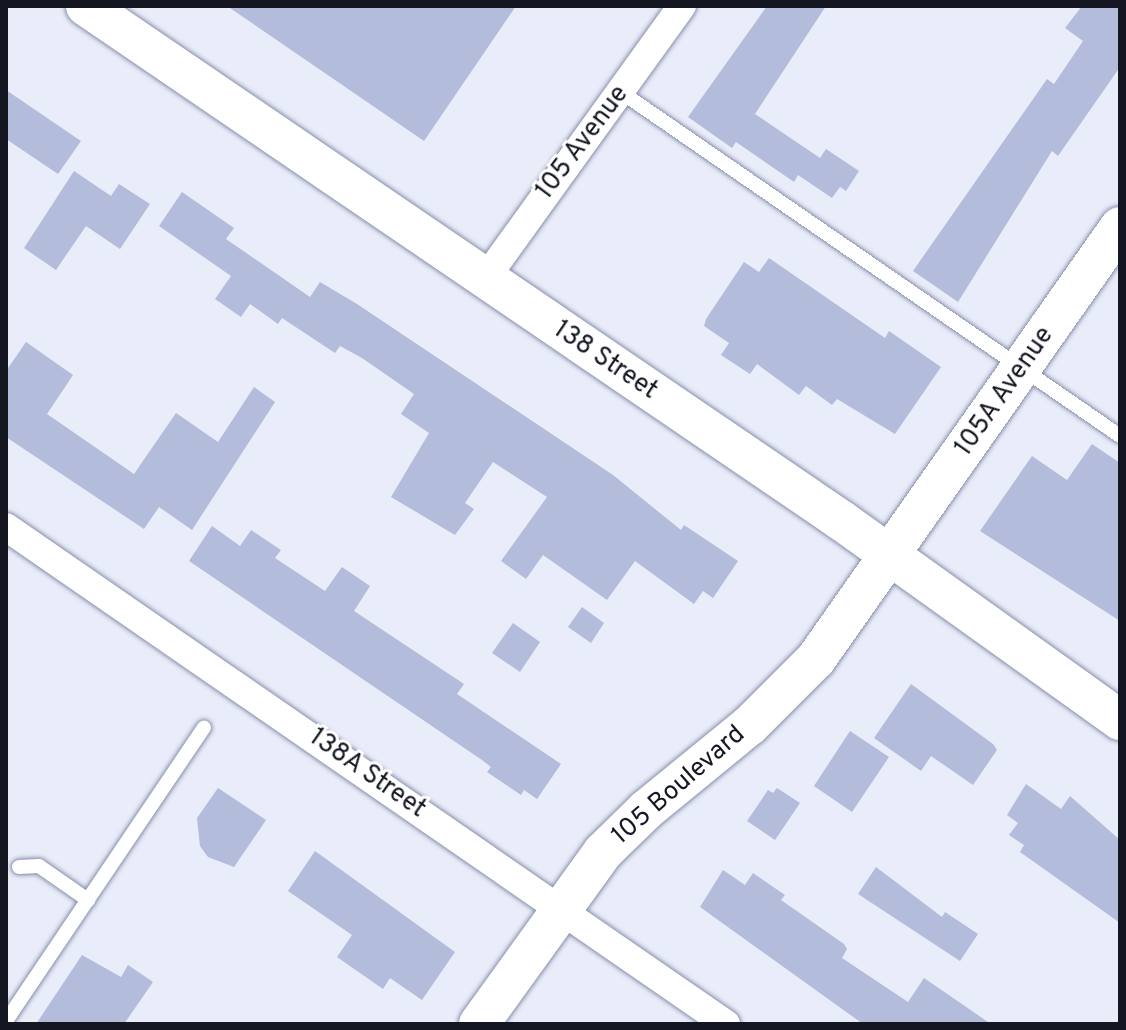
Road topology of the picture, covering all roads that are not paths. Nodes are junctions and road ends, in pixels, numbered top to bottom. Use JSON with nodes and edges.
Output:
{"nodes":[{"id":1,"x":86,"y":6,"type":"edge"},
{"id":2,"x":682,"y":6,"type":"edge"},
{"id":3,"x":621,"y":92,"type":"junction"},
{"id":4,"x":1120,"y":227,"type":"edge"},
{"id":5,"x":485,"y":279,"type":"junction"},
{"id":6,"x":1022,"y":367,"type":"junction"},
{"id":7,"x":1120,"y":436,"type":"edge"},
{"id":8,"x":6,"y":527,"type":"edge"},
{"id":9,"x":891,"y":559,"type":"junction"},
{"id":10,"x":1120,"y":720,"type":"edge"},
{"id":11,"x":204,"y":728,"type":"dead end"},
{"id":12,"x":19,"y":867,"type":"dead end"},
{"id":13,"x":88,"y":900,"type":"junction"},
{"id":14,"x":561,"y":909,"type":"junction"},
{"id":15,"x":6,"y":1021,"type":"edge"},
{"id":16,"x":479,"y":1024,"type":"edge"},
{"id":17,"x":726,"y":1024,"type":"edge"}],
"edges":[{"from":1,"to":5,"type":"street","name":"138 Street"},
{"from":2,"to":3,"type":"street","name":"105 Avenue"},
{"from":3,"to":5,"type":"street","name":"105 Avenue"},
{"from":3,"to":6,"type":"lane"},
{"from":4,"to":6,"type":"street","name":"105A Avenue"},
{"from":5,"to":9,"type":"street","name":"138 Street"},
{"from":6,"to":7,"type":"lane"},
{"from":6,"to":9,"type":"street","name":"105A Avenue"},
{"from":8,"to":14,"type":"street","name":"138A Street"},
{"from":9,"to":10,"type":"street","name":"138 Street"},
{"from":9,"to":14,"type":"street","name":"105 Boulevard"},
{"from":11,"to":13,"type":"lane"},
{"from":12,"to":13,"type":"lane"},
{"from":13,"to":15,"type":"lane"},
{"from":14,"to":16,"type":"street","name":"105 Boulevard"},
{"from":14,"to":17,"type":"street","name":"138A Street"}]}
